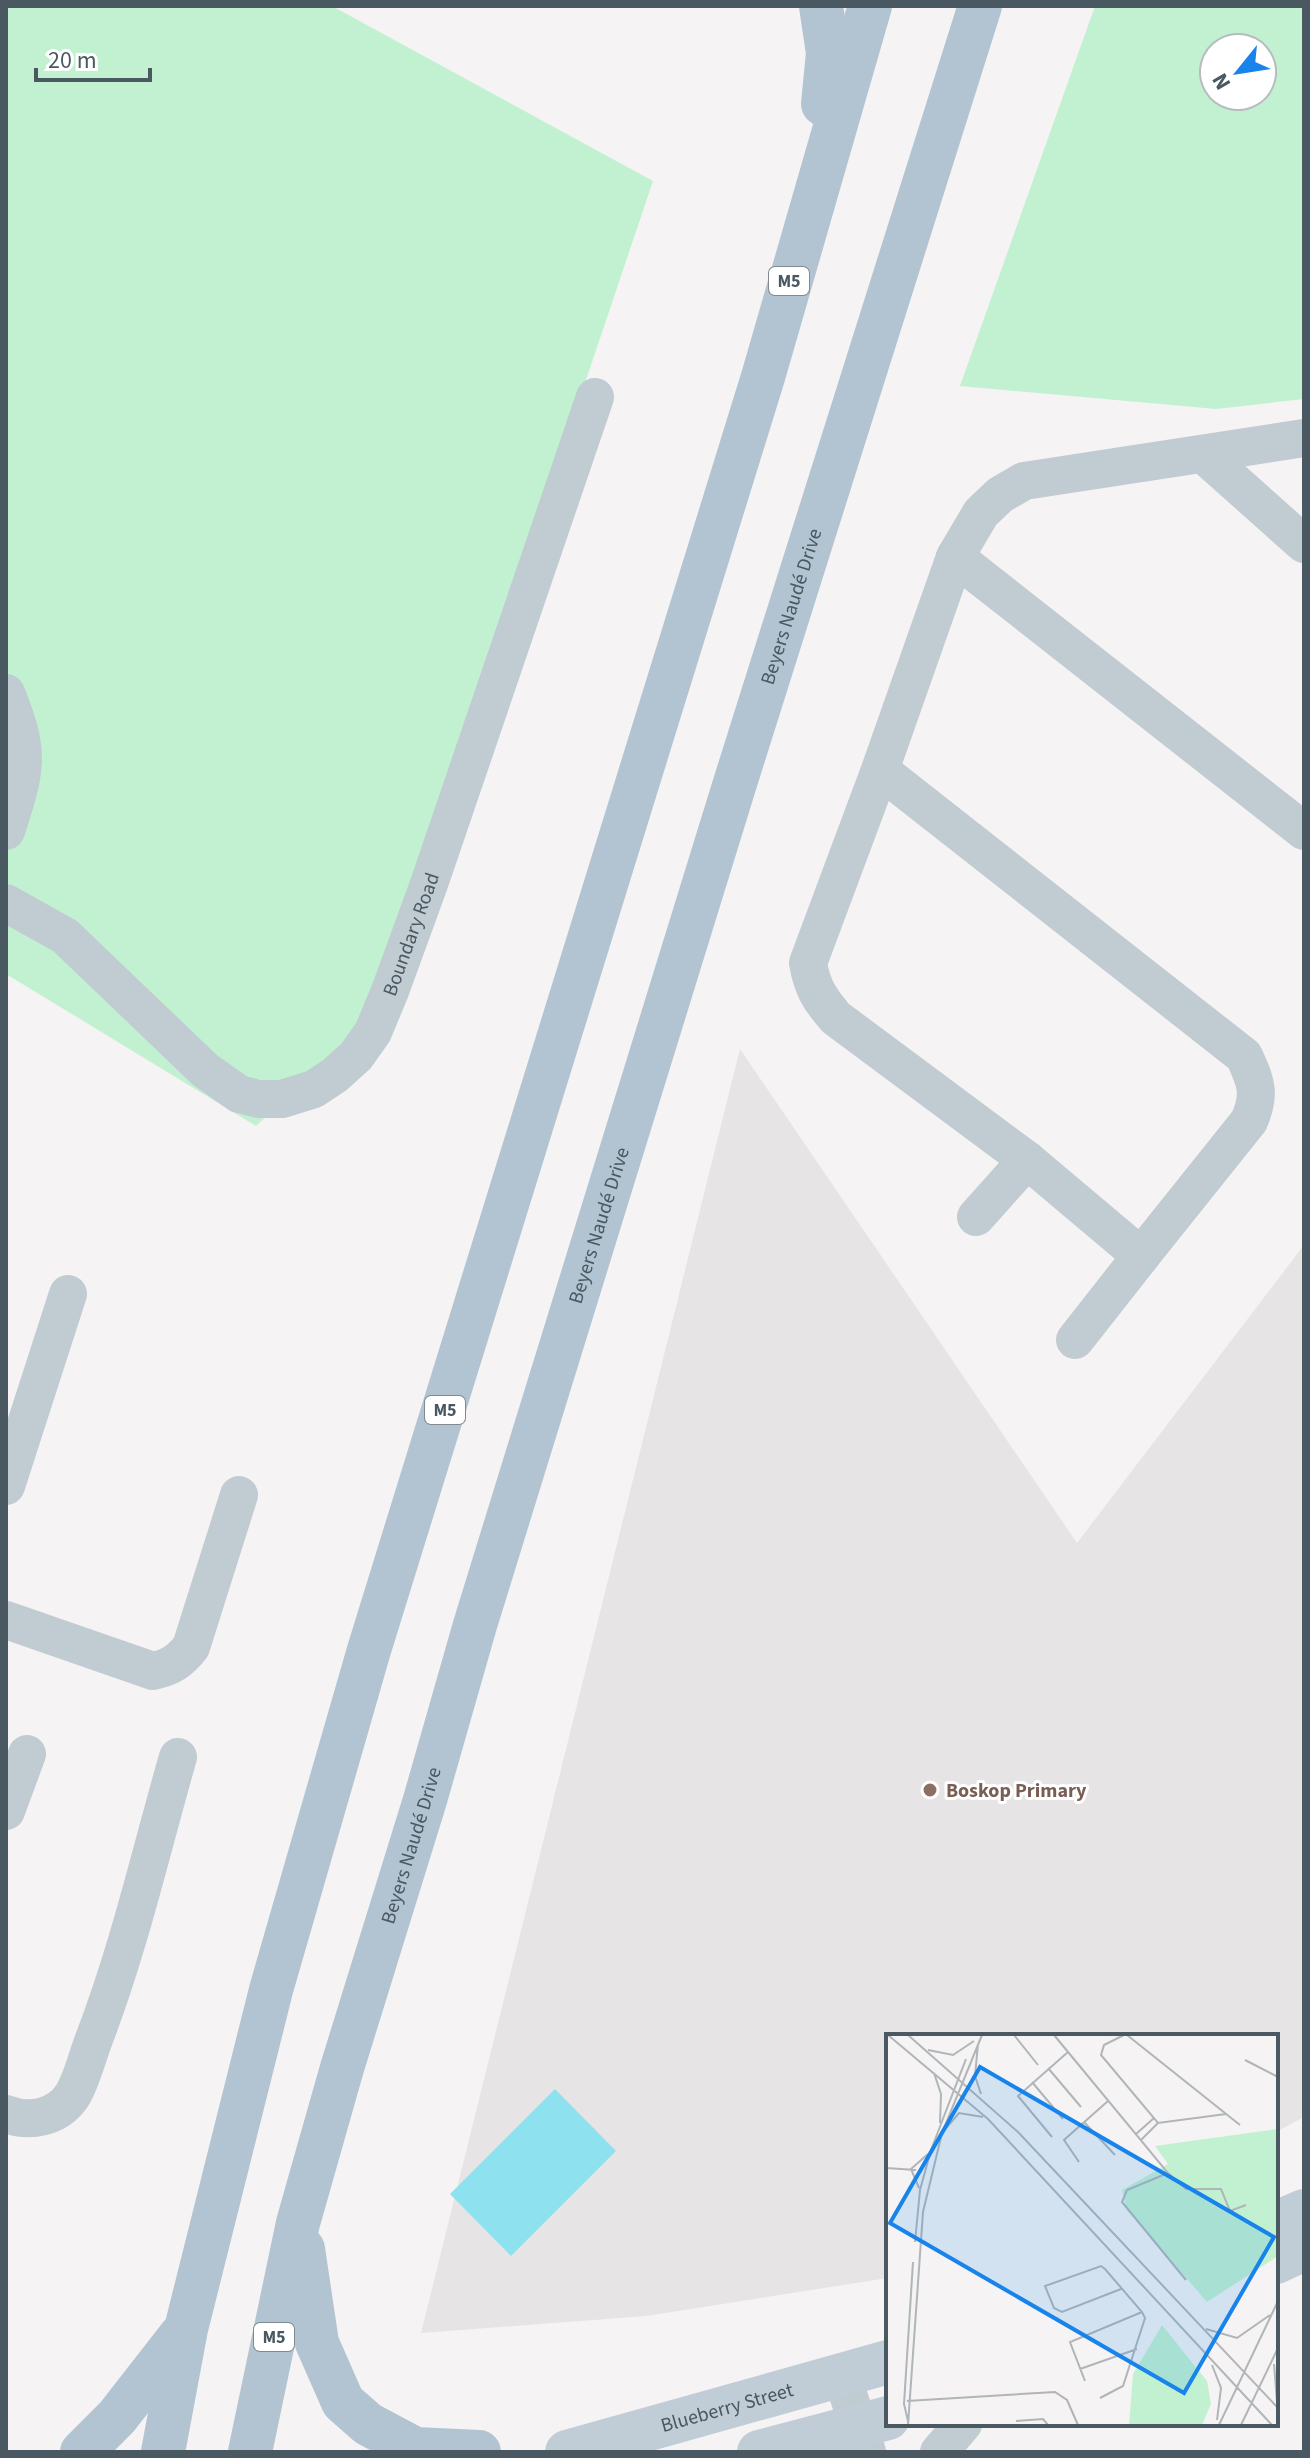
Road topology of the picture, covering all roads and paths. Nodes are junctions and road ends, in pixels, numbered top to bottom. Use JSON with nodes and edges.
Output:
{"nodes":[{"id":1,"x":821,"y":6,"type":"edge"},
{"id":2,"x":870,"y":6,"type":"edge"},
{"id":3,"x":979,"y":13,"type":"edge"},
{"id":4,"x":816,"y":186,"type":"junction"},
{"id":5,"x":595,"y":397,"type":"dead end"},
{"id":6,"x":1304,"y":438,"type":"edge"},
{"id":7,"x":1203,"y":454,"type":"junction"},
{"id":8,"x":1304,"y":544,"type":"edge"},
{"id":9,"x":955,"y":557,"type":"junction"},
{"id":10,"x":6,"y":693,"type":"edge"},
{"id":11,"x":880,"y":770,"type":"junction"},
{"id":12,"x":6,"y":831,"type":"edge"},
{"id":13,"x":1304,"y":831,"type":"edge"},
{"id":14,"x":6,"y":903,"type":"edge"},
{"id":15,"x":1027,"y":1160,"type":"junction"},
{"id":16,"x":976,"y":1217,"type":"dead end"},
{"id":17,"x":1141,"y":1256,"type":"junction"},
{"id":18,"x":68,"y":1294,"type":"dead end"},
{"id":19,"x":1075,"y":1340,"type":"dead end"},
{"id":20,"x":6,"y":1486,"type":"edge"},
{"id":21,"x":239,"y":1495,"type":"dead end"},
{"id":22,"x":6,"y":1620,"type":"edge"},
{"id":23,"x":27,"y":1754,"type":"dead end"},
{"id":24,"x":178,"y":1757,"type":"dead end"},
{"id":25,"x":6,"y":1811,"type":"edge"},
{"id":26,"x":6,"y":2114,"type":"edge"},
{"id":27,"x":1304,"y":2211,"type":"edge"},
{"id":28,"x":1278,"y":2222,"type":"edge"},
{"id":29,"x":298,"y":2223,"type":"junction"},
{"id":30,"x":1304,"y":2249,"type":"edge"},
{"id":31,"x":1278,"y":2261,"type":"edge"},
{"id":32,"x":186,"y":2329,"type":"junction"},
{"id":33,"x":886,"y":2363,"type":"edge"},
{"id":34,"x":842,"y":2376,"type":"junction"},
{"id":35,"x":961,"y":2426,"type":"edge"},
{"id":36,"x":871,"y":2432,"type":"edge"},
{"id":37,"x":82,"y":2452,"type":"edge"},
{"id":38,"x":163,"y":2452,"type":"edge"},
{"id":39,"x":250,"y":2452,"type":"edge"},
{"id":40,"x":479,"y":2452,"type":"edge"},
{"id":41,"x":567,"y":2452,"type":"edge"},
{"id":42,"x":759,"y":2452,"type":"edge"},
{"id":43,"x":939,"y":2452,"type":"edge"}],
"edges":[{"from":1,"to":4,"type":"main road"},
{"from":2,"to":4,"type":"main road","number":"M5"},
{"from":3,"to":29,"type":"main road","name":"Beyers Naudé Drive","number":"M5"},
{"from":4,"to":32,"type":"main road","number":"M5"},
{"from":5,"to":14,"type":"street","name":"Boundary Road"},
{"from":6,"to":7,"type":"street"},
{"from":7,"to":8,"type":"street"},
{"from":7,"to":9,"type":"street"},
{"from":9,"to":11,"type":"street"},
{"from":9,"to":13,"type":"street"},
{"from":10,"to":12,"type":"street"},
{"from":11,"to":15,"type":"street"},
{"from":11,"to":17,"type":"street"},
{"from":15,"to":16,"type":"street"},
{"from":15,"to":17,"type":"street"},
{"from":17,"to":19,"type":"street"},
{"from":18,"to":20,"type":"street"},
{"from":21,"to":22,"type":"street"},
{"from":23,"to":25,"type":"street"},
{"from":24,"to":26,"type":"street"},
{"from":27,"to":28,"type":"street"},
{"from":29,"to":39,"type":"main road","name":"Beyers Naudé Drive","number":"M5"},
{"from":29,"to":40,"type":"main road"},
{"from":30,"to":31,"type":"street"},
{"from":32,"to":37,"type":"main road"},
{"from":32,"to":38,"type":"main road","number":"M5"},
{"from":33,"to":34,"type":"street","name":"Blueberry Street"},
{"from":34,"to":36,"type":"street"},
{"from":34,"to":41,"type":"street","name":"Blueberry Street"},
{"from":35,"to":43,"type":"street"},
{"from":36,"to":42,"type":"street"}]}
